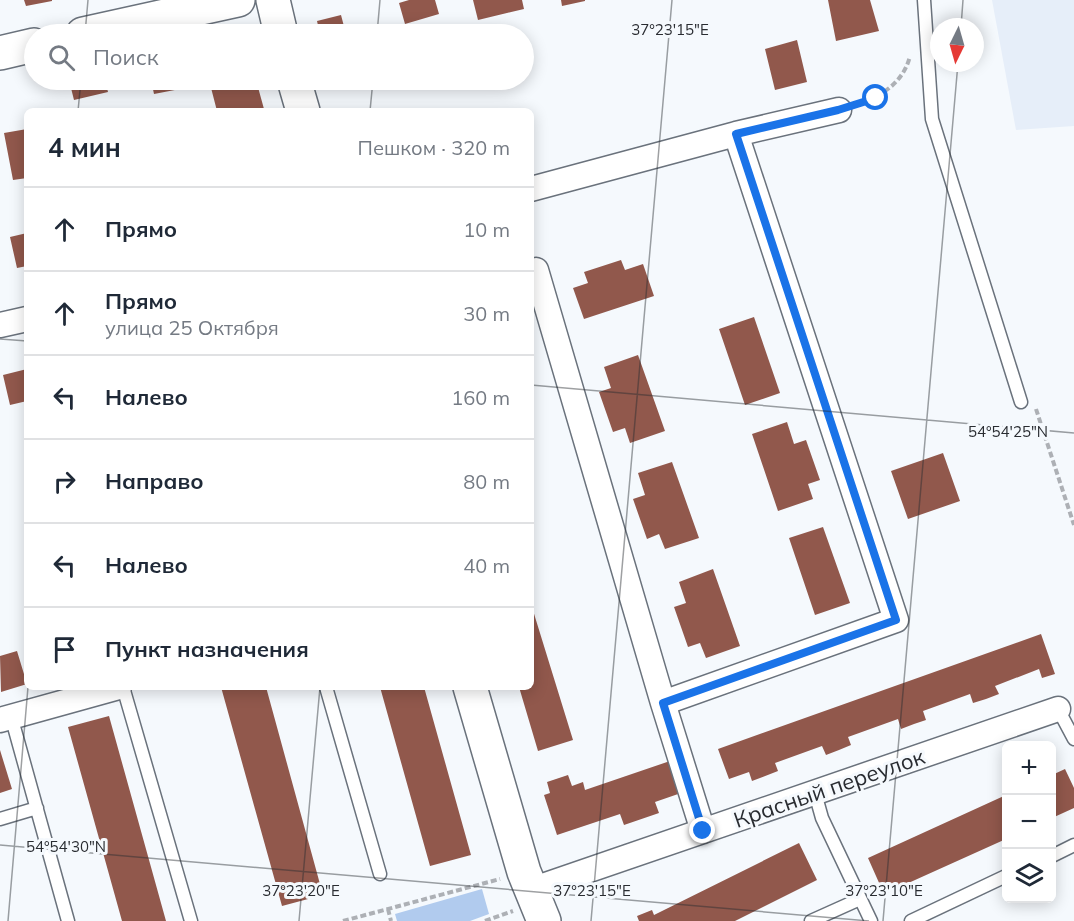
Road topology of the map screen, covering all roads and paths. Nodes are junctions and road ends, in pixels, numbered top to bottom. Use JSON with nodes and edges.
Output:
{"nodes":[{"id":1,"x":238,"y":0,"type":"edge"},
{"id":2,"x":273,"y":0,"type":"edge"},
{"id":3,"x":924,"y":0,"type":"edge"},
{"id":4,"x":129,"y":24,"type":"edge"},
{"id":5,"x":279,"y":24,"type":"edge"},
{"id":6,"x":24,"y":47,"type":"edge"},
{"id":7,"x":911,"y":52,"type":"dead end"},
{"id":8,"x":0,"y":53,"type":"edge"},
{"id":9,"x":297,"y":90,"type":"edge"},
{"id":10,"x":302,"y":108,"type":"edge"},
{"id":11,"x":838,"y":110,"type":"joint"},
{"id":12,"x":736,"y":134,"type":"junction"},
{"id":13,"x":534,"y":188,"type":"edge"},
{"id":14,"x":536,"y":270,"type":"dead end"},
{"id":15,"x":24,"y":320,"type":"edge"},
{"id":16,"x":0,"y":325,"type":"edge"},
{"id":17,"x":1021,"y":402,"type":"joint"},
{"id":18,"x":1074,"y":525,"type":"edge"},
{"id":19,"x":107,"y":690,"type":"edge"},
{"id":20,"x":124,"y":690,"type":"edge"},
{"id":21,"x":327,"y":690,"type":"edge"},
{"id":22,"x":471,"y":690,"type":"edge"},
{"id":23,"x":663,"y":703,"type":"junction"},
{"id":24,"x":1058,"y":709,"type":"joint"},
{"id":25,"x":6,"y":718,"type":"edge"},
{"id":26,"x":1074,"y":739,"type":"edge"},
{"id":27,"x":815,"y":793,"type":"junction"},
{"id":28,"x":37,"y":808,"type":"junction"},
{"id":29,"x":0,"y":819,"type":"edge"},
{"id":30,"x":703,"y":831,"type":"junction"},
{"id":31,"x":1074,"y":845,"type":"edge"},
{"id":32,"x":1056,"y":854,"type":"edge"},
{"id":33,"x":380,"y":874,"type":"dead end"},
{"id":34,"x":1002,"y":878,"type":"edge"},
{"id":35,"x":528,"y":881,"type":"junction"},
{"id":36,"x":860,"y":899,"type":"junction"},
{"id":37,"x":388,"y":909,"type":"junction"},
{"id":38,"x":68,"y":921,"type":"edge"},
{"id":39,"x":191,"y":921,"type":"edge"},
{"id":40,"x":343,"y":921,"type":"edge"},
{"id":41,"x":392,"y":921,"type":"edge"},
{"id":42,"x":544,"y":921,"type":"edge"},
{"id":43,"x":811,"y":921,"type":"edge"},
{"id":44,"x":871,"y":921,"type":"edge"},
{"id":45,"x":911,"y":921,"type":"edge"}],
"edges":[{"from":1,"to":4,"type":"street"},
{"from":2,"to":5,"type":"street"},
{"from":3,"to":17,"type":"lane"},
{"from":6,"to":8,"type":"street"},
{"from":7,"to":11,"type":"path"},
{"from":9,"to":10,"type":"street"},
{"from":11,"to":12,"type":"street"},
{"from":12,"to":13,"type":"street"},
{"from":12,"to":23,"type":"street"},
{"from":14,"to":23,"type":"street"},
{"from":15,"to":16,"type":"street"},
{"from":17,"to":18,"type":"path"},
{"from":19,"to":25,"type":"street"},
{"from":20,"to":39,"type":"lane"},
{"from":21,"to":33,"type":"lane"},
{"from":22,"to":35,"type":"street"},
{"from":23,"to":30,"type":"street"},
{"from":24,"to":26,"type":"lane"},
{"from":24,"to":27,"type":"street","name":"Красный переулок"},
{"from":25,"to":28,"type":"lane"},
{"from":27,"to":30,"type":"street","name":"Красный переулок"},
{"from":27,"to":36,"type":"lane"},
{"from":28,"to":29,"type":"lane"},
{"from":28,"to":38,"type":"lane"},
{"from":30,"to":35,"type":"street","name":"Красный переулок"},
{"from":31,"to":32,"type":"lane"},
{"from":34,"to":45,"type":"lane"},
{"from":35,"to":37,"type":"path"},
{"from":35,"to":42,"type":"street"},
{"from":36,"to":43,"type":"lane"},
{"from":36,"to":44,"type":"lane"},
{"from":37,"to":40,"type":"path"},
{"from":37,"to":41,"type":"path"}]}
